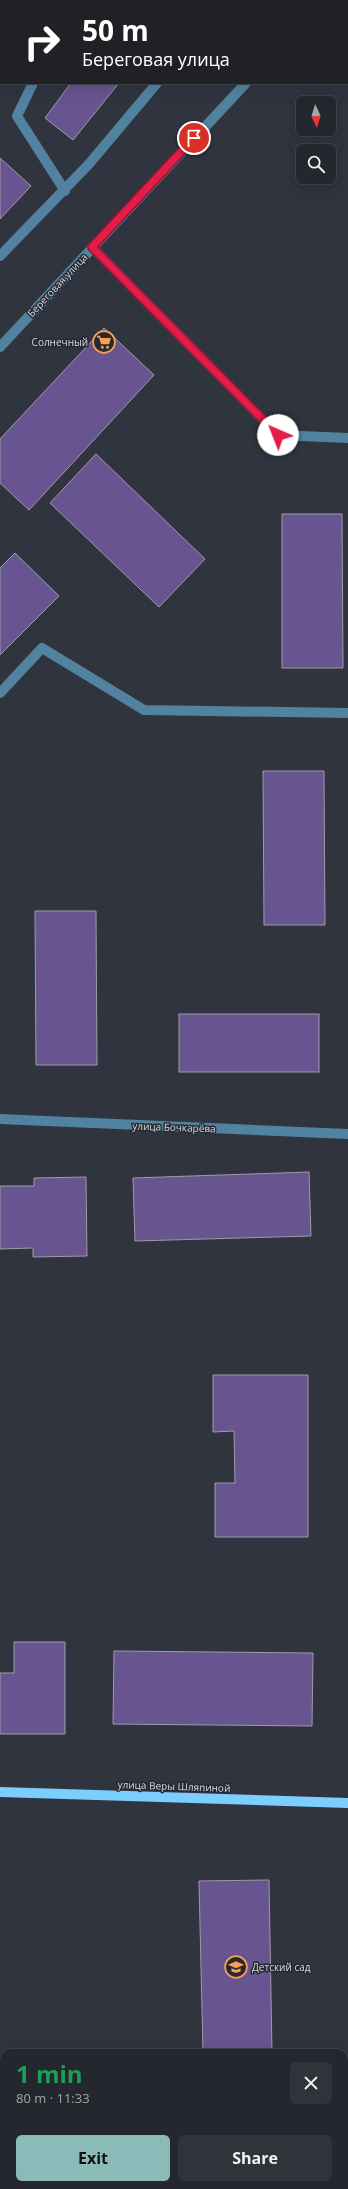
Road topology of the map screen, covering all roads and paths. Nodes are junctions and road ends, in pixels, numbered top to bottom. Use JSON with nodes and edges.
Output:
{"nodes":[{"id":1,"x":33,"y":84,"type":"edge"},
{"id":2,"x":156,"y":84,"type":"edge"},
{"id":3,"x":245,"y":84,"type":"edge"},
{"id":4,"x":65,"y":191,"type":"junction"},
{"id":5,"x":92,"y":247,"type":"junction"},
{"id":6,"x":0,"y":256,"type":"edge"},
{"id":7,"x":0,"y":347,"type":"edge"},
{"id":8,"x":348,"y":438,"type":"edge"},
{"id":9,"x":0,"y":692,"type":"edge"},
{"id":10,"x":348,"y":713,"type":"edge"},
{"id":11,"x":0,"y":1120,"type":"edge"},
{"id":12,"x":348,"y":1134,"type":"edge"},
{"id":13,"x":0,"y":1792,"type":"edge"},
{"id":14,"x":348,"y":1803,"type":"edge"}],
"edges":[{"from":1,"to":4,"type":"street"},
{"from":2,"to":4,"type":"street"},
{"from":3,"to":5,"type":"street","name":"Береговая улица"},
{"from":4,"to":6,"type":"street"},
{"from":5,"to":7,"type":"street","name":"Береговая улица"},
{"from":5,"to":8,"type":"street"},
{"from":9,"to":10,"type":"street"},
{"from":11,"to":12,"type":"street","name":"улица Бочкарёва"},
{"from":13,"to":14,"type":"main road","name":"улица Веры Шляпиной"}]}
